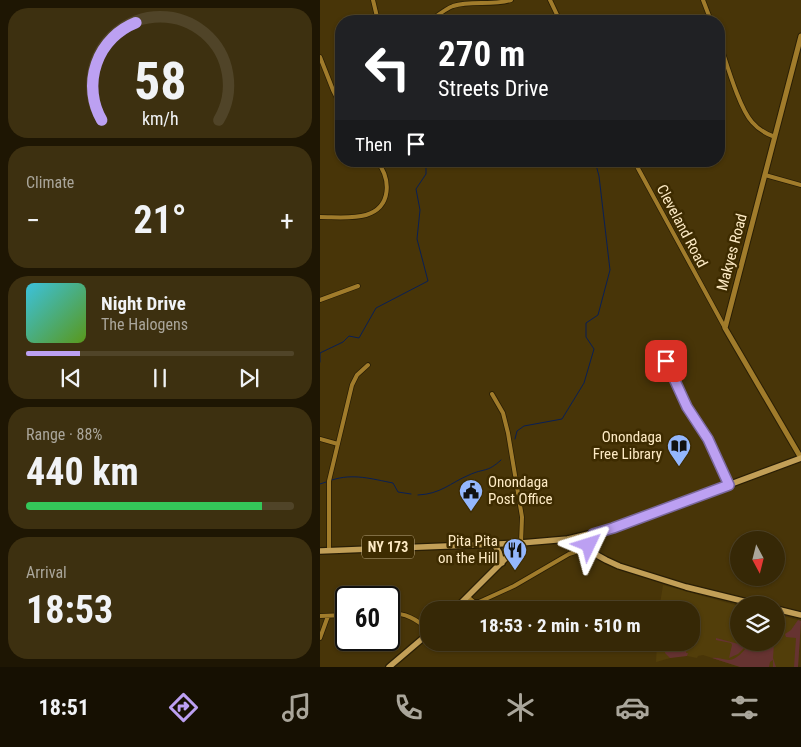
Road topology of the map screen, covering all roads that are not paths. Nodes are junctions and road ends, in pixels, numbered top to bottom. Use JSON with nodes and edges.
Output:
{"nodes":[{"id":1,"x":373,"y":0,"type":"edge"},
{"id":2,"x":511,"y":0,"type":"edge"},
{"id":3,"x":550,"y":0,"type":"edge"},
{"id":4,"x":703,"y":0,"type":"edge"},
{"id":5,"x":377,"y":15,"type":"edge"},
{"id":6,"x":439,"y":15,"type":"edge"},
{"id":7,"x":557,"y":15,"type":"edge"},
{"id":8,"x":709,"y":15,"type":"edge"},
{"id":9,"x":801,"y":36,"type":"edge"},
{"id":10,"x":725,"y":57,"type":"edge"},
{"id":11,"x":320,"y":58,"type":"edge"},
{"id":12,"x":335,"y":94,"type":"edge"},
{"id":13,"x":775,"y":137,"type":"junction"},
{"id":14,"x":381,"y":167,"type":"edge"},
{"id":15,"x":637,"y":167,"type":"edge"},
{"id":16,"x":765,"y":175,"type":"junction"},
{"id":17,"x":801,"y":185,"type":"edge"},
{"id":18,"x":320,"y":217,"type":"edge"},
{"id":19,"x":358,"y":286,"type":"dead end"},
{"id":20,"x":320,"y":300,"type":"edge"},
{"id":21,"x":725,"y":328,"type":"junction"},
{"id":22,"x":666,"y":361,"type":"dead end"},
{"id":23,"x":368,"y":365,"type":"dead end"},
{"id":24,"x":492,"y":394,"type":"dead end"},
{"id":25,"x":320,"y":439,"type":"edge"},
{"id":26,"x":338,"y":444,"type":"junction"},
{"id":27,"x":801,"y":458,"type":"edge"},
{"id":28,"x":729,"y":485,"type":"junction"},
{"id":29,"x":593,"y":534,"type":"junction"},
{"id":30,"x":568,"y":539,"type":"junction"},
{"id":31,"x":494,"y":543,"type":"junction"},
{"id":32,"x":521,"y":543,"type":"junction"},
{"id":33,"x":329,"y":550,"type":"junction"},
{"id":34,"x":588,"y":550,"type":"junction"},
{"id":35,"x":320,"y":551,"type":"edge"},
{"id":36,"x":502,"y":563,"type":"junction"},
{"id":37,"x":468,"y":597,"type":"junction"},
{"id":38,"x":730,"y":598,"type":"edge"},
{"id":39,"x":464,"y":601,"type":"edge"},
{"id":40,"x":785,"y":611,"type":"edge"},
{"id":41,"x":400,"y":615,"type":"edge"},
{"id":42,"x":801,"y":615,"type":"edge"},
{"id":43,"x":320,"y":616,"type":"edge"},
{"id":44,"x":328,"y":616,"type":"junction"},
{"id":45,"x":335,"y":616,"type":"edge"},
{"id":46,"x":420,"y":625,"type":"edge"},
{"id":47,"x":320,"y":638,"type":"edge"},
{"id":48,"x":420,"y":640,"type":"edge"},
{"id":49,"x":392,"y":666,"type":"edge"}],
"edges":[{"from":1,"to":5,"type":"street"},
{"from":2,"to":6,"type":"street"},
{"from":3,"to":7,"type":"street"},
{"from":4,"to":8,"type":"street"},
{"from":9,"to":13,"type":"street","name":"Makyes Road"},
{"from":10,"to":13,"type":"street"},
{"from":11,"to":12,"type":"street"},
{"from":13,"to":16,"type":"street","name":"Makyes Road"},
{"from":14,"to":18,"type":"street"},
{"from":15,"to":21,"type":"street","name":"Cleveland Road"},
{"from":16,"to":17,"type":"street"},
{"from":16,"to":21,"type":"street","name":"Makyes Road"},
{"from":19,"to":20,"type":"street"},
{"from":21,"to":27,"type":"street"},
{"from":22,"to":28,"type":"street"},
{"from":23,"to":26,"type":"street"},
{"from":24,"to":32,"type":"street"},
{"from":25,"to":26,"type":"street"},
{"from":26,"to":33,"type":"street"},
{"from":27,"to":28,"type":"main road"},
{"from":28,"to":29,"type":"main road"},
{"from":29,"to":30,"type":"main road"},
{"from":29,"to":34,"type":"main road"},
{"from":30,"to":32,"type":"main road","number":"NY 173"},
{"from":30,"to":34,"type":"main road"},
{"from":31,"to":32,"type":"main road","number":"NY 173"},
{"from":31,"to":33,"type":"main road","number":"NY 173"},
{"from":31,"to":36,"type":"main road"},
{"from":32,"to":36,"type":"main road"},
{"from":33,"to":35,"type":"main road","number":"NY 173"},
{"from":34,"to":37,"type":"street"},
{"from":34,"to":38,"type":"main road"},
{"from":36,"to":37,"type":"main road"},
{"from":37,"to":39,"type":"main road"},
{"from":40,"to":42,"type":"main road"},
{"from":41,"to":46,"type":"street"},
{"from":43,"to":44,"type":"street"},
{"from":44,"to":45,"type":"street"},
{"from":44,"to":47,"type":"street"},
{"from":48,"to":49,"type":"main road"}]}
